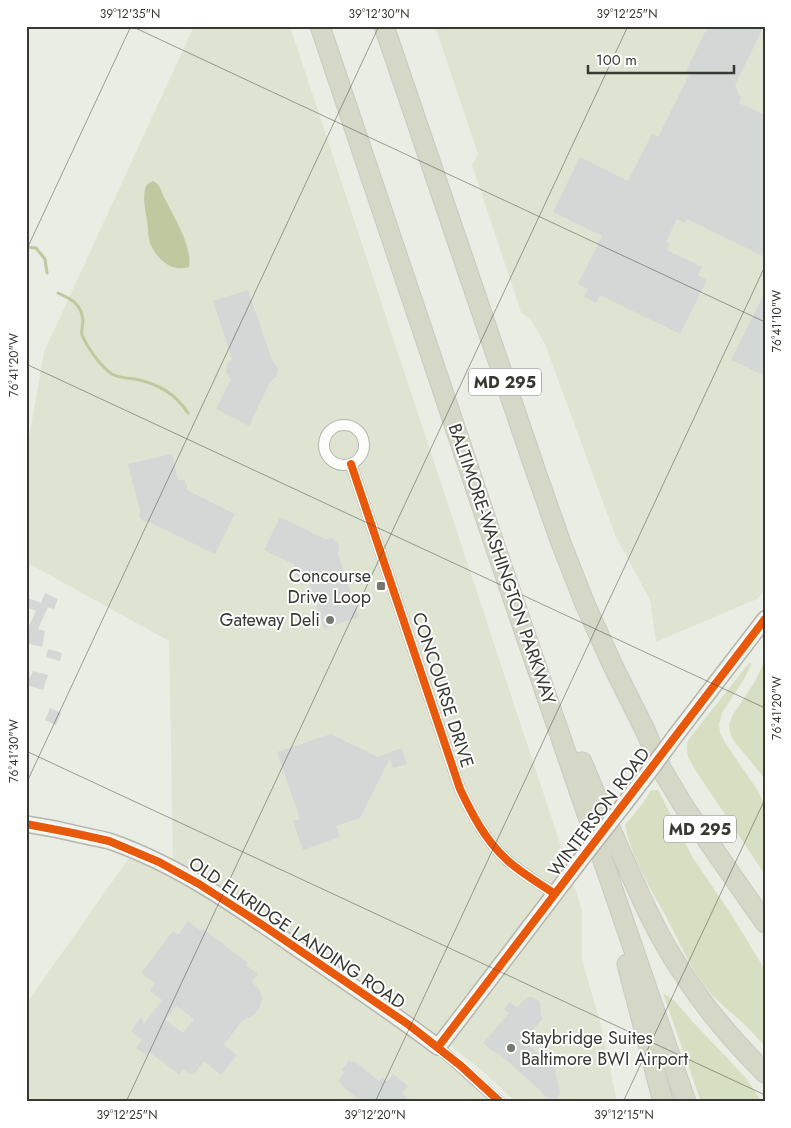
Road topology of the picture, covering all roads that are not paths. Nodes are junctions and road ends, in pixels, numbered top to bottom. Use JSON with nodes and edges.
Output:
{"nodes":[{"id":1,"x":320,"y":26,"type":"edge"},
{"id":2,"x":384,"y":26,"type":"edge"},
{"id":3,"x":432,"y":361,"type":"junction"},
{"id":4,"x":351,"y":464,"type":"junction"},
{"id":5,"x":495,"y":546,"type":"junction"},
{"id":6,"x":765,"y":619,"type":"edge"},
{"id":7,"x":645,"y":730,"type":"junction"},
{"id":8,"x":26,"y":824,"type":"edge"},
{"id":9,"x":555,"y":894,"type":"junction"},
{"id":10,"x":765,"y":906,"type":"edge"},
{"id":11,"x":765,"y":923,"type":"edge"},
{"id":12,"x":438,"y":1047,"type":"junction"},
{"id":13,"x":765,"y":1073,"type":"edge"},
{"id":14,"x":500,"y":1102,"type":"edge"},
{"id":15,"x":663,"y":1102,"type":"edge"},
{"id":16,"x":686,"y":1102,"type":"edge"}],
"edges":[{"from":1,"to":3,"type":"highway","name":"BALTIMORE-WASHINGTON PARKWAY","number":"MD 295"},
{"from":2,"to":7,"type":"highway","number":"MD 295"},
{"from":3,"to":5,"type":"highway","name":"BALTIMORE-WASHINGTON PARKWAY","number":"MD 295"},
{"from":3,"to":13,"type":"highway"},
{"from":4,"to":4,"type":"street"},
{"from":4,"to":9,"type":"street","name":"CONCOURSE DRIVE"},
{"from":5,"to":15,"type":"highway"},
{"from":5,"to":16,"type":"highway","name":"BALTIMORE-WASHINGTON PARKWAY","number":"MD 295"},
{"from":6,"to":9,"type":"street","name":"WINTERSON ROAD","bridge":true},
{"from":7,"to":10,"type":"highway"},
{"from":7,"to":11,"type":"highway","number":"MD 295"},
{"from":8,"to":12,"type":"street","name":"OLD ELKRIDGE LANDING ROAD"},
{"from":9,"to":12,"type":"street","name":"WINTERSON ROAD"},
{"from":12,"to":14,"type":"street","name":"OLD ELKRIDGE LANDING ROAD"}]}
